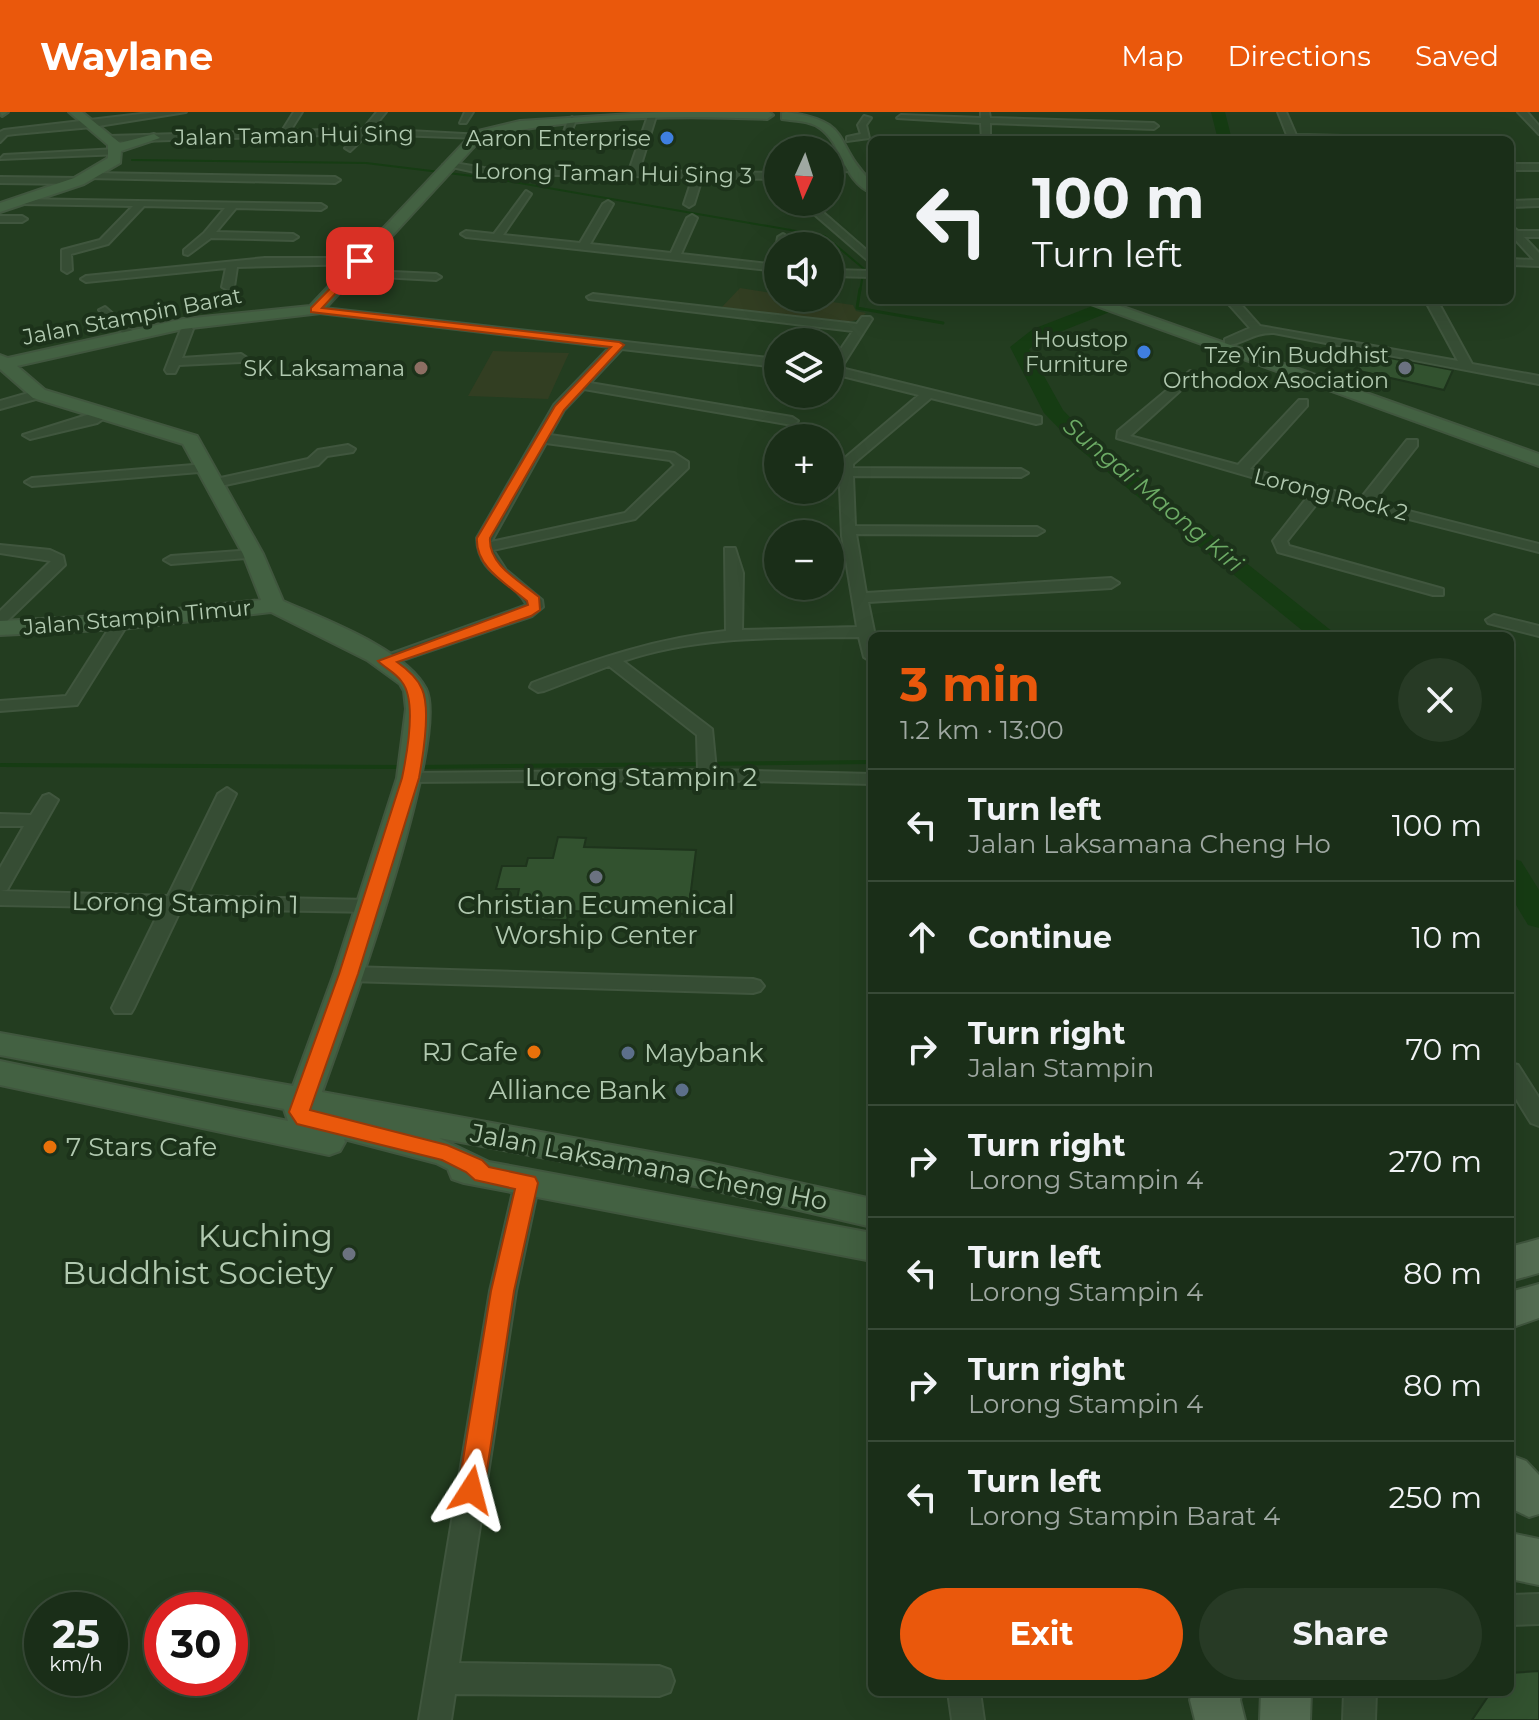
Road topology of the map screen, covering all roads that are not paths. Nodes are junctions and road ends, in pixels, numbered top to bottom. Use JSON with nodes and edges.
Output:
{"nodes":[{"id":1,"x":75,"y":112,"type":"edge"},
{"id":2,"x":182,"y":112,"type":"edge"},
{"id":3,"x":298,"y":112,"type":"edge"},
{"id":4,"x":382,"y":112,"type":"edge"},
{"id":5,"x":752,"y":112,"type":"edge"},
{"id":6,"x":1282,"y":112,"type":"edge"},
{"id":7,"x":1522,"y":112,"type":"edge"},
{"id":8,"x":722,"y":113,"type":"edge"},
{"id":9,"x":1154,"y":114,"type":"dead end"},
{"id":10,"x":767,"y":115,"type":"junction"},
{"id":11,"x":652,"y":116,"type":"junction"},
{"id":12,"x":786,"y":116,"type":"junction"},
{"id":13,"x":985,"y":116,"type":"edge"},
{"id":14,"x":867,"y":118,"type":"dead end"},
{"id":15,"x":901,"y":118,"type":"dead end"},
{"id":16,"x":572,"y":120,"type":"junction"},
{"id":17,"x":91,"y":123,"type":"junction"},
{"id":18,"x":1154,"y":126,"type":"junction"},
{"id":19,"x":367,"y":131,"type":"junction"},
{"id":20,"x":1539,"y":131,"type":"edge"},
{"id":21,"x":284,"y":134,"type":"junction"},
{"id":22,"x":478,"y":135,"type":"junction"},
{"id":23,"x":986,"y":136,"type":"edge"},
{"id":24,"x":1153,"y":136,"type":"edge"},
{"id":25,"x":1292,"y":136,"type":"edge"},
{"id":26,"x":154,"y":138,"type":"joint"},
{"id":27,"x":0,"y":139,"type":"edge"},
{"id":28,"x":564,"y":139,"type":"dead end"},
{"id":29,"x":850,"y":139,"type":"junction"},
{"id":30,"x":114,"y":147,"type":"junction"},
{"id":31,"x":350,"y":148,"type":"dead end"},
{"id":32,"x":4,"y":158,"type":"dead end"},
{"id":33,"x":1514,"y":167,"type":"edge"},
{"id":34,"x":1539,"y":167,"type":"edge"},
{"id":35,"x":850,"y":168,"type":"junction"},
{"id":36,"x":844,"y":169,"type":"edge"},
{"id":37,"x":868,"y":169,"type":"edge"},
{"id":38,"x":444,"y":170,"type":"junction"},
{"id":39,"x":633,"y":174,"type":"junction"},
{"id":40,"x":698,"y":175,"type":"junction"},
{"id":41,"x":764,"y":177,"type":"edge"},
{"id":42,"x":85,"y":178,"type":"junction"},
{"id":43,"x":0,"y":180,"type":"edge"},
{"id":44,"x":335,"y":180,"type":"dead end"},
{"id":45,"x":868,"y":185,"type":"edge"},
{"id":46,"x":526,"y":194,"type":"dead end"},
{"id":47,"x":21,"y":201,"type":"junction"},
{"id":48,"x":1539,"y":203,"type":"edge"},
{"id":49,"x":141,"y":204,"type":"junction"},
{"id":50,"x":608,"y":204,"type":"dead end"},
{"id":51,"x":689,"y":204,"type":"dead end"},
{"id":52,"x":1514,"y":204,"type":"edge"},
{"id":53,"x":233,"y":205,"type":"junction"},
{"id":54,"x":321,"y":207,"type":"dead end"},
{"id":55,"x":0,"y":208,"type":"edge"},
{"id":56,"x":822,"y":216,"type":"edge"},
{"id":57,"x":692,"y":218,"type":"dead end"},
{"id":58,"x":0,"y":219,"type":"edge"},
{"id":59,"x":22,"y":219,"type":"dead end"},
{"id":60,"x":1514,"y":230,"type":"edge"},
{"id":61,"x":1514,"y":233,"type":"edge"},
{"id":62,"x":466,"y":234,"type":"dead end"},
{"id":63,"x":1539,"y":234,"type":"edge"},
{"id":64,"x":208,"y":235,"type":"junction"},
{"id":65,"x":293,"y":237,"type":"dead end"},
{"id":66,"x":497,"y":237,"type":"junction"},
{"id":67,"x":584,"y":246,"type":"junction"},
{"id":68,"x":188,"y":252,"type":"dead end"},
{"id":69,"x":868,"y":255,"type":"edge"},
{"id":70,"x":675,"y":257,"type":"junction"},
{"id":71,"x":1539,"y":261,"type":"edge"},
{"id":72,"x":1514,"y":262,"type":"edge"},
{"id":73,"x":232,"y":265,"type":"junction"},
{"id":74,"x":355,"y":267,"type":"junction"},
{"id":75,"x":764,"y":267,"type":"edge"},
{"id":76,"x":67,"y":270,"type":"dead end"},
{"id":77,"x":844,"y":274,"type":"edge"},
{"id":78,"x":868,"y":274,"type":"edge"},
{"id":79,"x":436,"y":277,"type":"dead end"},
{"id":80,"x":86,"y":279,"type":"dead end"},
{"id":81,"x":228,"y":287,"type":"dead end"},
{"id":82,"x":593,"y":297,"type":"dead end"},
{"id":83,"x":1102,"y":304,"type":"edge"},
{"id":84,"x":1118,"y":304,"type":"edge"},
{"id":85,"x":1235,"y":304,"type":"edge"},
{"id":86,"x":1433,"y":304,"type":"edge"},
{"id":87,"x":105,"y":310,"type":"dead end"},
{"id":88,"x":315,"y":310,"type":"junction"},
{"id":89,"x":1136,"y":314,"type":"junction"},
{"id":90,"x":183,"y":324,"type":"junction"},
{"id":91,"x":1257,"y":329,"type":"junction"},
{"id":92,"x":132,"y":336,"type":"junction"},
{"id":93,"x":1229,"y":342,"type":"junction"},
{"id":94,"x":619,"y":345,"type":"junction"},
{"id":95,"x":844,"y":351,"type":"edge"},
{"id":96,"x":241,"y":358,"type":"dead end"},
{"id":97,"x":764,"y":361,"type":"edge"},
{"id":98,"x":3,"y":362,"type":"edge"},
{"id":99,"x":1466,"y":364,"type":"junction"},
{"id":100,"x":844,"y":372,"type":"edge"},
{"id":101,"x":1190,"y":375,"type":"dead end"},
{"id":102,"x":1539,"y":380,"type":"edge"},
{"id":103,"x":583,"y":385,"type":"junction"},
{"id":104,"x":929,"y":393,"type":"junction"},
{"id":105,"x":39,"y":394,"type":"junction"},
{"id":106,"x":1303,"y":403,"type":"dead end"},
{"id":107,"x":0,"y":405,"type":"edge"},
{"id":108,"x":106,"y":413,"type":"junction"},
{"id":109,"x":1036,"y":420,"type":"dead end"},
{"id":110,"x":792,"y":421,"type":"dead end"},
{"id":111,"x":30,"y":435,"type":"dead end"},
{"id":112,"x":540,"y":438,"type":"junction"},
{"id":113,"x":1412,"y":443,"type":"dead end"},
{"id":114,"x":348,"y":449,"type":"dead end"},
{"id":115,"x":1539,"y":451,"type":"edge"},
{"id":116,"x":1539,"y":460,"type":"edge"},
{"id":117,"x":1240,"y":471,"type":"junction"},
{"id":118,"x":846,"y":472,"type":"junction"},
{"id":119,"x":1021,"y":473,"type":"dead end"},
{"id":120,"x":211,"y":475,"type":"junction"},
{"id":121,"x":32,"y":482,"type":"dead end"},
{"id":122,"x":1319,"y":492,"type":"junction"},
{"id":123,"x":1365,"y":503,"type":"junction"},
{"id":124,"x":849,"y":530,"type":"junction"},
{"id":125,"x":1037,"y":531,"type":"dead end"},
{"id":126,"x":1538,"y":546,"type":"edge"},
{"id":127,"x":483,"y":548,"type":"junction"},
{"id":128,"x":0,"y":549,"type":"edge"},
{"id":129,"x":730,"y":551,"type":"dead end"},
{"id":130,"x":253,"y":554,"type":"junction"},
{"id":131,"x":171,"y":560,"type":"dead end"},
{"id":132,"x":1111,"y":583,"type":"dead end"},
{"id":133,"x":1438,"y":592,"type":"dead end"},
{"id":134,"x":858,"y":598,"type":"junction"},
{"id":135,"x":274,"y":605,"type":"junction"},
{"id":136,"x":0,"y":619,"type":"edge"},
{"id":137,"x":1494,"y":620,"type":"dead end"},
{"id":138,"x":121,"y":622,"type":"junction"},
{"id":139,"x":0,"y":628,"type":"edge"},
{"id":140,"x":1539,"y":631,"type":"edge"},
{"id":141,"x":866,"y":632,"type":"junction"},
{"id":142,"x":734,"y":634,"type":"junction"},
{"id":143,"x":868,"y":640,"type":"edge"},
{"id":144,"x":611,"y":660,"type":"junction"},
{"id":145,"x":385,"y":661,"type":"junction"},
{"id":146,"x":538,"y":687,"type":"dead end"},
{"id":147,"x":0,"y":706,"type":"edge"},
{"id":148,"x":707,"y":764,"type":"junction"},
{"id":149,"x":413,"y":766,"type":"junction"},
{"id":150,"x":868,"y":779,"type":"edge"},
{"id":151,"x":227,"y":794,"type":"dead end"},
{"id":152,"x":49,"y":800,"type":"dead end"},
{"id":153,"x":0,"y":820,"type":"edge"},
{"id":154,"x":37,"y":821,"type":"junction"},
{"id":155,"x":0,"y":885,"type":"edge"},
{"id":156,"x":0,"y":898,"type":"edge"},
{"id":157,"x":173,"y":903,"type":"junction"},
{"id":158,"x":369,"y":907,"type":"junction"},
{"id":159,"x":349,"y":974,"type":"junction"},
{"id":160,"x":753,"y":986,"type":"dead end"},
{"id":161,"x":123,"y":1008,"type":"dead end"},
{"id":162,"x":0,"y":1044,"type":"edge"},
{"id":163,"x":0,"y":1073,"type":"edge"},
{"id":164,"x":1514,"y":1077,"type":"edge"},
{"id":165,"x":305,"y":1099,"type":"junction"},
{"id":166,"x":1539,"y":1117,"type":"edge"},
{"id":167,"x":482,"y":1174,"type":"junction"},
{"id":168,"x":527,"y":1183,"type":"junction"},
{"id":169,"x":868,"y":1212,"type":"edge"},
{"id":170,"x":868,"y":1246,"type":"edge"},
{"id":171,"x":1539,"y":1256,"type":"edge"},
{"id":172,"x":1514,"y":1263,"type":"edge"},
{"id":173,"x":1539,"y":1301,"type":"edge"},
{"id":174,"x":1514,"y":1309,"type":"edge"},
{"id":175,"x":1514,"y":1546,"type":"edge"},
{"id":176,"x":1539,"y":1555,"type":"edge"},
{"id":177,"x":1514,"y":1557,"type":"edge"},
{"id":178,"x":1539,"y":1562,"type":"edge"},
{"id":179,"x":1539,"y":1609,"type":"edge"},
{"id":180,"x":1514,"y":1610,"type":"edge"},
{"id":181,"x":442,"y":1678,"type":"junction"},
{"id":182,"x":659,"y":1681,"type":"dead end"},
{"id":183,"x":965,"y":1696,"type":"edge"},
{"id":184,"x":1286,"y":1696,"type":"edge"},
{"id":185,"x":1360,"y":1696,"type":"edge"},
{"id":186,"x":435,"y":1720,"type":"edge"},
{"id":187,"x":968,"y":1720,"type":"edge"},
{"id":188,"x":1285,"y":1720,"type":"edge"},
{"id":189,"x":1359,"y":1720,"type":"edge"}],
"edges":[{"from":1,"to":17,"type":"street"},
{"from":2,"to":17,"type":"street"},
{"from":3,"to":21,"type":"street"},
{"from":4,"to":19,"type":"street"},
{"from":5,"to":10,"type":"street"},
{"from":6,"to":25,"type":"street"},
{"from":7,"to":20,"type":"street"},
{"from":8,"to":10,"type":"street"},
{"from":8,"to":11,"type":"street"},
{"from":9,"to":18,"type":"street"},
{"from":10,"to":12,"type":"street"},
{"from":11,"to":16,"type":"street"},
{"from":11,"to":39,"type":"street"},
{"from":12,"to":29,"type":"street"},
{"from":12,"to":35,"type":"street"},
{"from":13,"to":15,"type":"street"},
{"from":13,"to":18,"type":"street"},
{"from":13,"to":23,"type":"street"},
{"from":14,"to":29,"type":"street"},
{"from":16,"to":22,"type":"street"},
{"from":16,"to":28,"type":"street"},
{"from":17,"to":27,"type":"street"},
{"from":17,"to":30,"type":"street"},
{"from":18,"to":24,"type":"street"},
{"from":19,"to":21,"type":"street","name":"Jalan Taman Hui Sing"},
{"from":19,"to":22,"type":"street","name":"Jalan Taman Hui Sing"},
{"from":19,"to":31,"type":"street"},
{"from":21,"to":26,"type":"street","name":"Jalan Taman Hui Sing"},
{"from":22,"to":38,"type":"street"},
{"from":26,"to":30,"type":"street"},
{"from":29,"to":37,"type":"street"},
{"from":30,"to":32,"type":"street"},
{"from":30,"to":42,"type":"street"},
{"from":33,"to":34,"type":"street"},
{"from":35,"to":36,"type":"street"},
{"from":35,"to":45,"type":"street"},
{"from":38,"to":39,"type":"street","name":"Lorong Taman Hui Sing 3"},
{"from":38,"to":74,"type":"street"},
{"from":39,"to":40,"type":"street","name":"Lorong Taman Hui Sing 3"},
{"from":40,"to":41,"type":"street","name":"Lorong Taman Hui Sing 3"},
{"from":40,"to":51,"type":"street"},
{"from":42,"to":43,"type":"street"},
{"from":42,"to":44,"type":"street"},
{"from":42,"to":47,"type":"street"},
{"from":46,"to":66,"type":"street"},
{"from":47,"to":49,"type":"street"},
{"from":47,"to":55,"type":"street"},
{"from":48,"to":52,"type":"street"},
{"from":49,"to":53,"type":"street"},
{"from":49,"to":76,"type":"street"},
{"from":50,"to":67,"type":"street"},
{"from":53,"to":54,"type":"street"},
{"from":53,"to":64,"type":"street"},
{"from":56,"to":69,"type":"street"},
{"from":57,"to":70,"type":"street"},
{"from":58,"to":59,"type":"street"},
{"from":60,"to":63,"type":"street"},
{"from":61,"to":71,"type":"street"},
{"from":62,"to":66,"type":"street"},
{"from":64,"to":65,"type":"street"},
{"from":64,"to":68,"type":"street"},
{"from":66,"to":67,"type":"street"},
{"from":67,"to":70,"type":"street"},
{"from":70,"to":75,"type":"street"},
{"from":71,"to":72,"type":"street"},
{"from":73,"to":74,"type":"street"},
{"from":73,"to":80,"type":"street"},
{"from":73,"to":81,"type":"street"},
{"from":74,"to":79,"type":"street"},
{"from":74,"to":88,"type":"street"},
{"from":77,"to":78,"type":"street"},
{"from":82,"to":95,"type":"street"},
{"from":83,"to":89,"type":"street"},
{"from":84,"to":89,"type":"street"},
{"from":85,"to":91,"type":"street"},
{"from":86,"to":99,"type":"street"},
{"from":87,"to":92,"type":"street"},
{"from":88,"to":90,"type":"street","name":"Jalan Stampin Barat"},
{"from":88,"to":94,"type":"street"},
{"from":89,"to":93,"type":"street"},
{"from":89,"to":116,"type":"street"},
{"from":90,"to":92,"type":"street","name":"Jalan Stampin Barat"},
{"from":90,"to":96,"type":"street"},
{"from":91,"to":93,"type":"street"},
{"from":91,"to":99,"type":"street"},
{"from":92,"to":98,"type":"street","name":"Jalan Stampin Barat"},
{"from":93,"to":115,"type":"street"},
{"from":94,"to":97,"type":"street"},
{"from":94,"to":103,"type":"street"},
{"from":98,"to":105,"type":"street"},
{"from":99,"to":102,"type":"street"},
{"from":100,"to":104,"type":"street"},
{"from":101,"to":117,"type":"street","name":"Lorong Rock 2"},
{"from":103,"to":110,"type":"street"},
{"from":103,"to":112,"type":"street"},
{"from":104,"to":109,"type":"street"},
{"from":104,"to":118,"type":"street"},
{"from":105,"to":107,"type":"street"},
{"from":105,"to":108,"type":"street"},
{"from":106,"to":117,"type":"street"},
{"from":108,"to":111,"type":"street"},
{"from":108,"to":120,"type":"street"},
{"from":112,"to":127,"type":"street"},
{"from":112,"to":127,"type":"street"},
{"from":113,"to":123,"type":"street"},
{"from":114,"to":120,"type":"street"},
{"from":117,"to":122,"type":"street","name":"Lorong Rock 2"},
{"from":118,"to":119,"type":"street"},
{"from":118,"to":124,"type":"street"},
{"from":120,"to":121,"type":"street"},
{"from":120,"to":130,"type":"street"},
{"from":122,"to":123,"type":"street","name":"Lorong Rock 2"},
{"from":122,"to":133,"type":"street"},
{"from":123,"to":126,"type":"street","name":"Lorong Rock 2"},
{"from":124,"to":125,"type":"street"},
{"from":124,"to":134,"type":"street"},
{"from":127,"to":145,"type":"street"},
{"from":128,"to":136,"type":"street"},
{"from":129,"to":142,"type":"street"},
{"from":130,"to":131,"type":"street"},
{"from":130,"to":135,"type":"street"},
{"from":132,"to":134,"type":"street"},
{"from":134,"to":141,"type":"street"},
{"from":135,"to":138,"type":"street","name":"Jalan Stampin Timur"},
{"from":135,"to":145,"type":"street"},
{"from":137,"to":140,"type":"street"},
{"from":138,"to":139,"type":"street","name":"Jalan Stampin Timur"},
{"from":138,"to":147,"type":"street"},
{"from":141,"to":142,"type":"street"},
{"from":141,"to":143,"type":"street"},
{"from":142,"to":144,"type":"street"},
{"from":144,"to":146,"type":"street"},
{"from":144,"to":148,"type":"street"},
{"from":145,"to":149,"type":"street"},
{"from":148,"to":149,"type":"street","name":"Lorong Stampin 2"},
{"from":148,"to":150,"type":"street","name":"Lorong Stampin 2"},
{"from":149,"to":158,"type":"street"},
{"from":151,"to":157,"type":"street"},
{"from":152,"to":154,"type":"street"},
{"from":153,"to":154,"type":"street"},
{"from":154,"to":155,"type":"street"},
{"from":156,"to":157,"type":"street","name":"Lorong Stampin 1"},
{"from":157,"to":158,"type":"street","name":"Lorong Stampin 1"},
{"from":157,"to":161,"type":"street"},
{"from":158,"to":159,"type":"street"},
{"from":159,"to":160,"type":"street"},
{"from":159,"to":165,"type":"street"},
{"from":162,"to":165,"type":"street","name":"Jalan Laksamana Cheng Ho"},
{"from":163,"to":167,"type":"street","name":"Jalan Laksamana Cheng Ho"},
{"from":164,"to":166,"type":"street"},
{"from":165,"to":167,"type":"street"},
{"from":165,"to":169,"type":"street","name":"Jalan Laksamana Cheng Ho"},
{"from":167,"to":168,"type":"street","name":"Jalan Laksamana Cheng Ho"},
{"from":168,"to":170,"type":"street","name":"Jalan Laksamana Cheng Ho"},
{"from":168,"to":181,"type":"street"},
{"from":171,"to":172,"type":"main road"},
{"from":173,"to":174,"type":"main road"},
{"from":175,"to":176,"type":"street"},
{"from":177,"to":178,"type":"main road"},
{"from":179,"to":180,"type":"street"},
{"from":181,"to":182,"type":"street"},
{"from":181,"to":186,"type":"street"},
{"from":183,"to":187,"type":"street"},
{"from":184,"to":188,"type":"main road"},
{"from":185,"to":189,"type":"street"}]}
